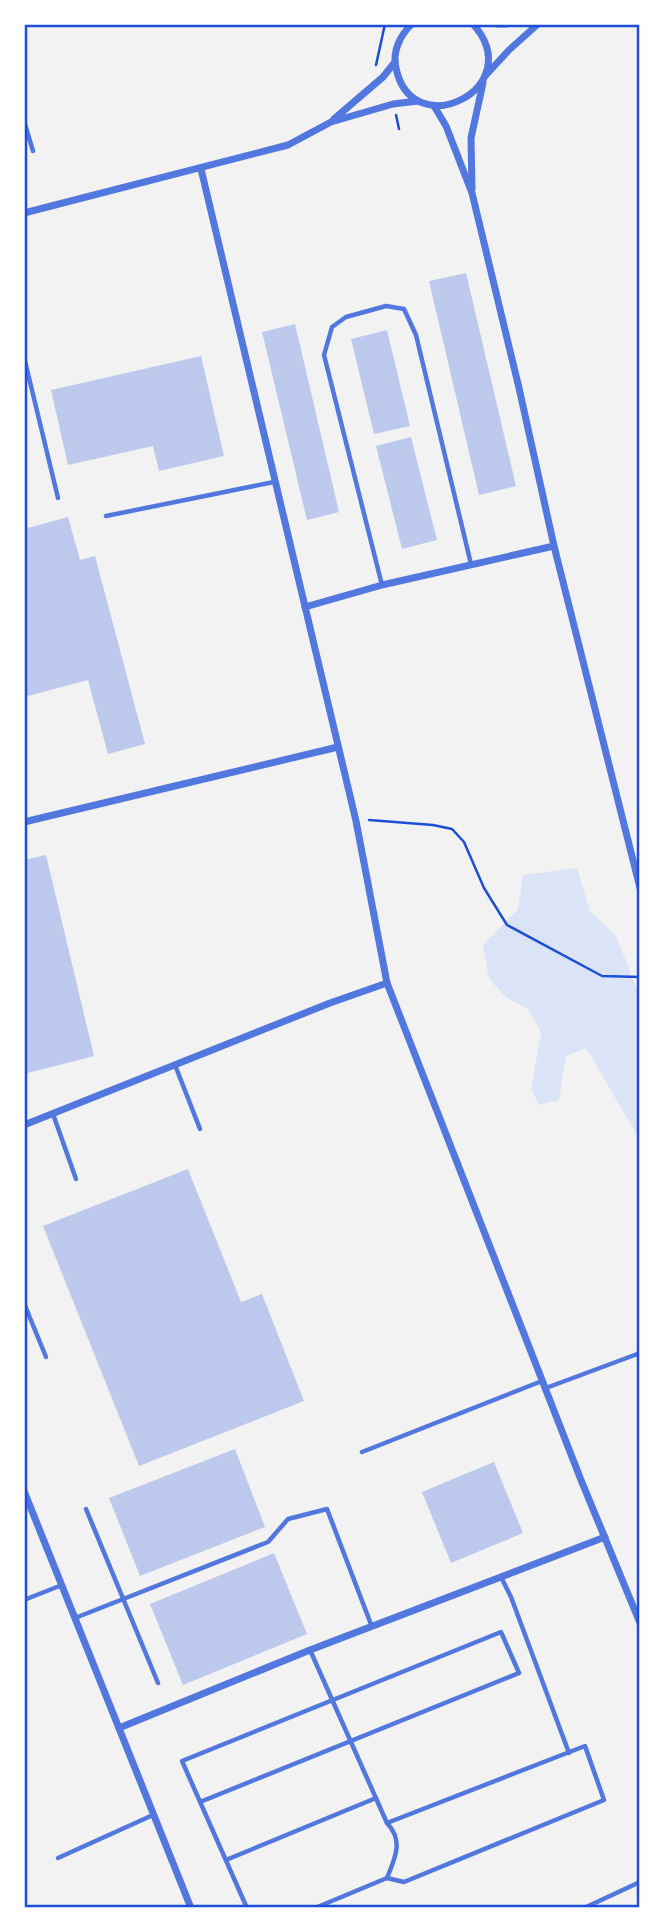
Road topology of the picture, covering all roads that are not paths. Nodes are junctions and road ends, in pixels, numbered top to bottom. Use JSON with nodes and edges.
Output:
{"nodes":[{"id":1,"x":412,"y":24,"type":"edge"},
{"id":2,"x":473,"y":24,"type":"edge"},
{"id":3,"x":497,"y":24,"type":"edge"},
{"id":4,"x":506,"y":24,"type":"edge"},
{"id":5,"x":538,"y":24,"type":"edge"},
{"id":6,"x":406,"y":28,"type":"edge"},
{"id":7,"x":395,"y":62,"type":"junction"},
{"id":8,"x":484,"y":79,"type":"junction"},
{"id":9,"x":418,"y":101,"type":"junction"},
{"id":10,"x":434,"y":106,"type":"junction"},
{"id":11,"x":24,"y":121,"type":"edge"},
{"id":12,"x":331,"y":122,"type":"junction"},
{"id":13,"x":33,"y":151,"type":"dead end"},
{"id":14,"x":201,"y":169,"type":"junction"},
{"id":15,"x":472,"y":193,"type":"junction"},
{"id":16,"x":24,"y":213,"type":"edge"},
{"id":17,"x":24,"y":357,"type":"edge"},
{"id":18,"x":274,"y":482,"type":"junction"},
{"id":19,"x":58,"y":498,"type":"dead end"},
{"id":20,"x":106,"y":516,"type":"dead end"},
{"id":21,"x":554,"y":547,"type":"junction"},
{"id":22,"x":471,"y":565,"type":"junction"},
{"id":23,"x":382,"y":585,"type":"junction"},
{"id":24,"x":305,"y":607,"type":"junction"},
{"id":25,"x":338,"y":747,"type":"junction"},
{"id":26,"x":24,"y":822,"type":"edge"},
{"id":27,"x":639,"y":888,"type":"edge"},
{"id":28,"x":387,"y":983,"type":"junction"},
{"id":29,"x":175,"y":1065,"type":"junction"},
{"id":30,"x":53,"y":1114,"type":"junction"},
{"id":31,"x":24,"y":1125,"type":"edge"},
{"id":32,"x":200,"y":1129,"type":"dead end"},
{"id":33,"x":76,"y":1178,"type":"dead end"},
{"id":34,"x":24,"y":1303,"type":"edge"},
{"id":35,"x":26,"y":1314,"type":"edge"},
{"id":36,"x":639,"y":1353,"type":"edge"},
{"id":37,"x":46,"y":1357,"type":"dead end"},
{"id":38,"x":544,"y":1384,"type":"junction"},
{"id":39,"x":362,"y":1452,"type":"dead end"},
{"id":40,"x":24,"y":1491,"type":"edge"},
{"id":41,"x":86,"y":1509,"type":"dead end"},
{"id":42,"x":605,"y":1536,"type":"junction"},
{"id":43,"x":501,"y":1577,"type":"junction"},
{"id":44,"x":62,"y":1585,"type":"junction"},
{"id":45,"x":122,"y":1598,"type":"junction"},
{"id":46,"x":24,"y":1600,"type":"edge"},
{"id":47,"x":75,"y":1618,"type":"junction"},
{"id":48,"x":639,"y":1623,"type":"edge"},
{"id":49,"x":372,"y":1627,"type":"junction"},
{"id":50,"x":310,"y":1650,"type":"junction"},
{"id":51,"x":158,"y":1683,"type":"dead end"},
{"id":52,"x":331,"y":1701,"type":"junction"},
{"id":53,"x":119,"y":1728,"type":"junction"},
{"id":54,"x":349,"y":1741,"type":"junction"},
{"id":55,"x":569,"y":1753,"type":"junction"},
{"id":56,"x":376,"y":1798,"type":"junction"},
{"id":57,"x":200,"y":1802,"type":"junction"},
{"id":58,"x":154,"y":1815,"type":"junction"},
{"id":59,"x":387,"y":1823,"type":"junction"},
{"id":60,"x":58,"y":1858,"type":"dead end"},
{"id":61,"x":226,"y":1860,"type":"junction"},
{"id":62,"x":387,"y":1878,"type":"junction"},
{"id":63,"x":639,"y":1882,"type":"edge"},
{"id":64,"x":191,"y":1908,"type":"edge"},
{"id":65,"x":247,"y":1908,"type":"edge"},
{"id":66,"x":316,"y":1908,"type":"edge"},
{"id":67,"x":584,"y":1908,"type":"edge"}],
"edges":[{"from":1,"to":6,"type":"street"},
{"from":2,"to":8,"type":"street"},
{"from":3,"to":4,"type":"street"},
{"from":5,"to":8,"type":"street"},
{"from":6,"to":7,"type":"street"},
{"from":7,"to":9,"type":"street"},
{"from":7,"to":12,"type":"street"},
{"from":8,"to":10,"type":"street"},
{"from":8,"to":15,"type":"street"},
{"from":9,"to":10,"type":"street"},
{"from":9,"to":12,"type":"street"},
{"from":10,"to":15,"type":"street"},
{"from":11,"to":13,"type":"lane"},
{"from":12,"to":14,"type":"street"},
{"from":14,"to":16,"type":"street"},
{"from":14,"to":18,"type":"street"},
{"from":15,"to":21,"type":"street"},
{"from":17,"to":19,"type":"lane"},
{"from":18,"to":20,"type":"lane"},
{"from":18,"to":24,"type":"street"},
{"from":21,"to":22,"type":"street"},
{"from":21,"to":27,"type":"street"},
{"from":22,"to":23,"type":"street"},
{"from":22,"to":23,"type":"lane"},
{"from":23,"to":24,"type":"street"},
{"from":24,"to":25,"type":"street"},
{"from":25,"to":26,"type":"street"},
{"from":25,"to":28,"type":"street"},
{"from":28,"to":29,"type":"street"},
{"from":28,"to":38,"type":"street"},
{"from":29,"to":30,"type":"street"},
{"from":29,"to":32,"type":"lane"},
{"from":30,"to":31,"type":"street"},
{"from":30,"to":33,"type":"lane"},
{"from":34,"to":35,"type":"lane"},
{"from":35,"to":37,"type":"lane"},
{"from":36,"to":38,"type":"lane"},
{"from":38,"to":39,"type":"lane"},
{"from":38,"to":42,"type":"street"},
{"from":40,"to":44,"type":"street"},
{"from":41,"to":45,"type":"lane"},
{"from":42,"to":43,"type":"street"},
{"from":42,"to":48,"type":"street"},
{"from":43,"to":49,"type":"street"},
{"from":43,"to":55,"type":"lane"},
{"from":44,"to":46,"type":"lane"},
{"from":44,"to":47,"type":"street"},
{"from":45,"to":47,"type":"lane"},
{"from":45,"to":49,"type":"lane"},
{"from":45,"to":51,"type":"lane"},
{"from":47,"to":53,"type":"street"},
{"from":49,"to":50,"type":"street"},
{"from":50,"to":52,"type":"lane"},
{"from":50,"to":53,"type":"street"},
{"from":52,"to":54,"type":"lane"},
{"from":52,"to":54,"type":"lane"},
{"from":52,"to":57,"type":"lane"},
{"from":53,"to":58,"type":"street"},
{"from":54,"to":56,"type":"lane"},
{"from":54,"to":57,"type":"lane"},
{"from":55,"to":59,"type":"lane"},
{"from":55,"to":62,"type":"lane"},
{"from":56,"to":59,"type":"lane"},
{"from":56,"to":61,"type":"lane"},
{"from":57,"to":61,"type":"lane"},
{"from":58,"to":60,"type":"lane"},
{"from":58,"to":64,"type":"street"},
{"from":59,"to":62,"type":"lane"},
{"from":61,"to":65,"type":"lane"},
{"from":62,"to":66,"type":"lane"},
{"from":63,"to":67,"type":"lane"}]}
